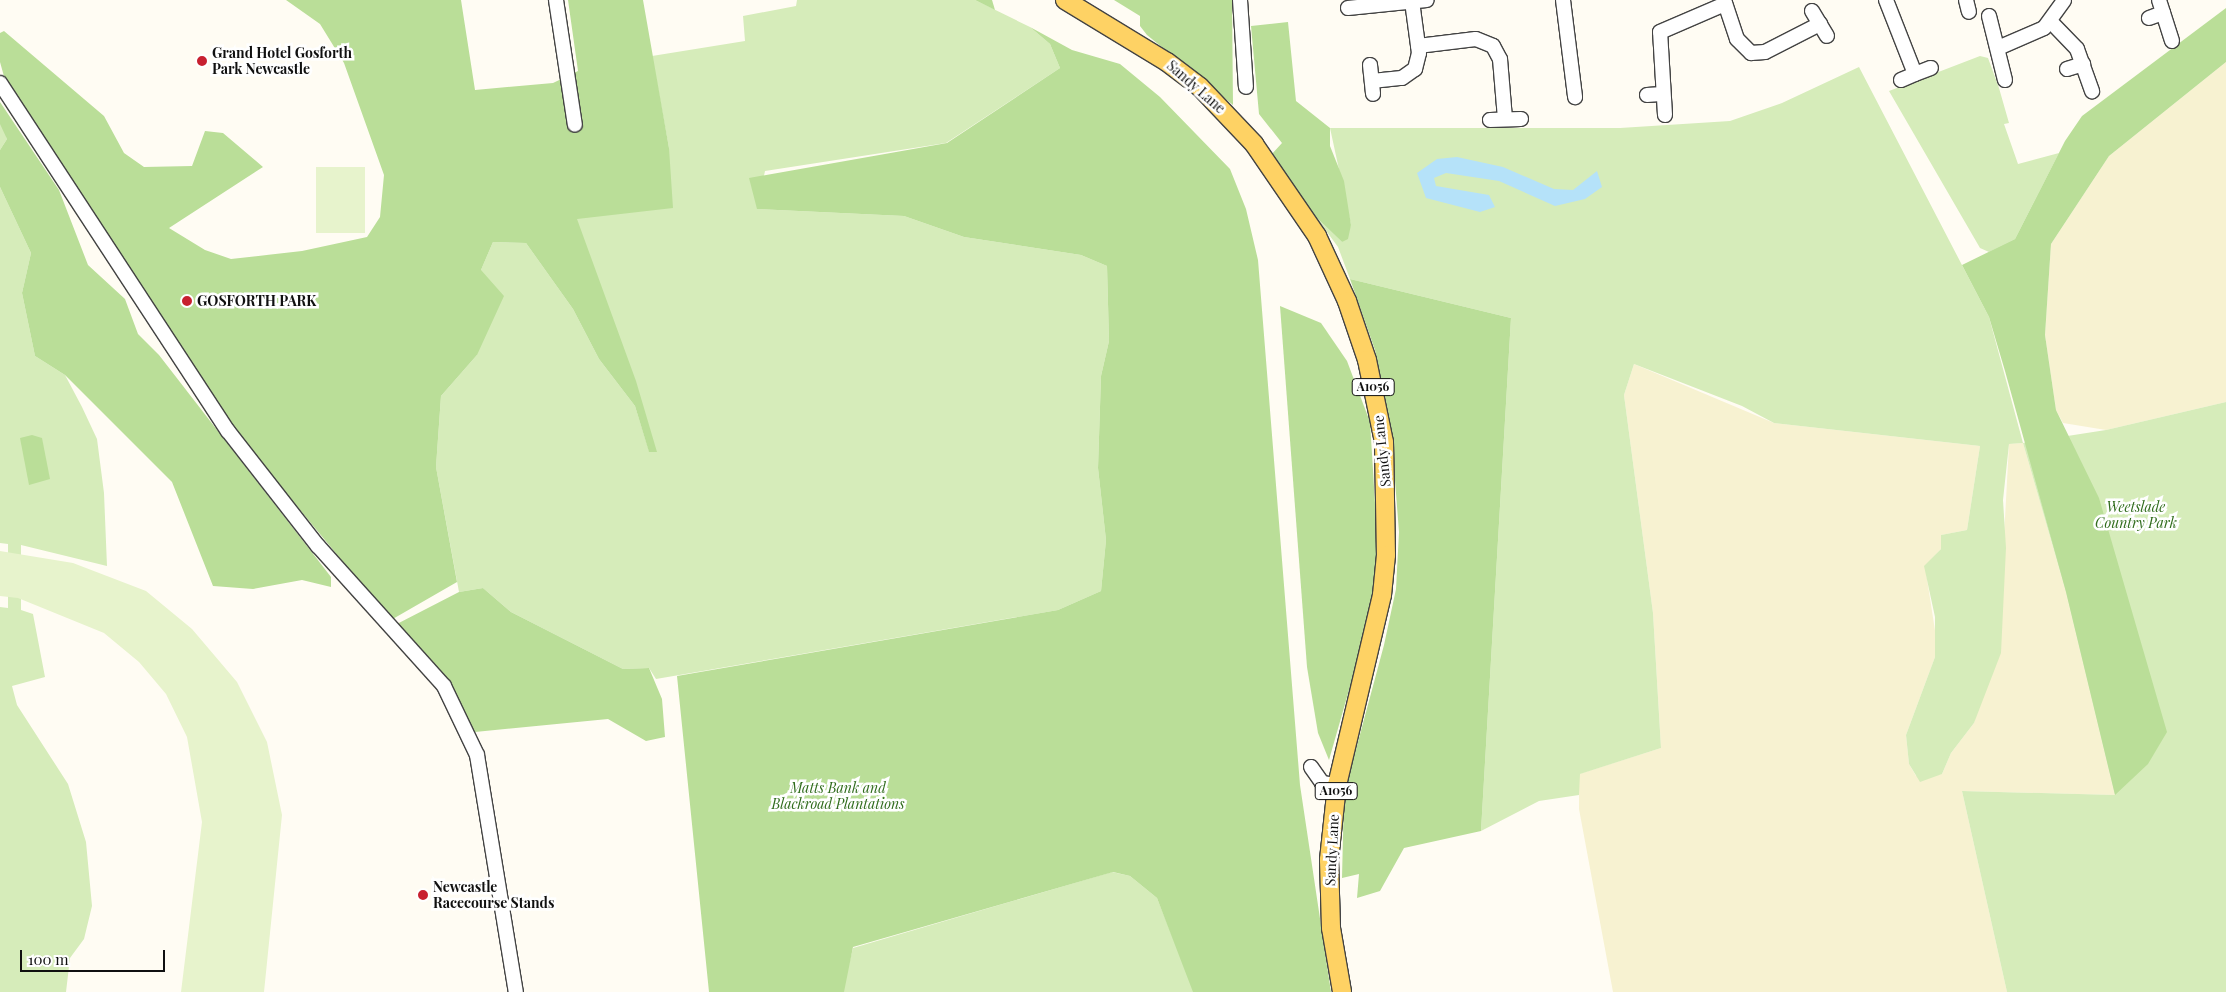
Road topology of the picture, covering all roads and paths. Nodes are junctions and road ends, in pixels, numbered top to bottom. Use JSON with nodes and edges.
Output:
{"nodes":[{"id":1,"x":556,"y":0,"type":"edge"},
{"id":2,"x":1065,"y":0,"type":"edge"},
{"id":3,"x":1240,"y":0,"type":"edge"},
{"id":4,"x":1563,"y":0,"type":"edge"},
{"id":5,"x":1886,"y":0,"type":"edge"},
{"id":6,"x":2064,"y":0,"type":"edge"},
{"id":7,"x":1420,"y":1,"type":"edge"},
{"id":8,"x":1724,"y":2,"type":"edge"},
{"id":9,"x":1365,"y":3,"type":"edge"},
{"id":10,"x":2161,"y":7,"type":"edge"},
{"id":11,"x":1348,"y":8,"type":"dead end"},
{"id":12,"x":1812,"y":11,"type":"dead end"},
{"id":13,"x":1989,"y":16,"type":"dead end"},
{"id":14,"x":2149,"y":18,"type":"dead end"},
{"id":15,"x":2052,"y":23,"type":"junction"},
{"id":16,"x":2172,"y":41,"type":"dead end"},
{"id":17,"x":1418,"y":46,"type":"junction"},
{"id":18,"x":1998,"y":48,"type":"junction"},
{"id":19,"x":2083,"y":64,"type":"junction"},
{"id":20,"x":1370,"y":65,"type":"dead end"},
{"id":21,"x":1931,"y":68,"type":"dead end"},
{"id":22,"x":2067,"y":69,"type":"dead end"},
{"id":23,"x":1915,"y":74,"type":"junction"},
{"id":24,"x":1573,"y":75,"type":"junction"},
{"id":25,"x":1558,"y":77,"type":"dead end"},
{"id":26,"x":1901,"y":80,"type":"dead end"},
{"id":27,"x":2005,"y":80,"type":"dead end"},
{"id":28,"x":0,"y":83,"type":"edge"},
{"id":29,"x":1246,"y":87,"type":"dead end"},
{"id":30,"x":2092,"y":91,"type":"dead end"},
{"id":31,"x":1663,"y":94,"type":"junction"},
{"id":32,"x":1647,"y":95,"type":"dead end"},
{"id":33,"x":1575,"y":97,"type":"dead end"},
{"id":34,"x":1665,"y":115,"type":"dead end"},
{"id":35,"x":1505,"y":119,"type":"junction"},
{"id":36,"x":1521,"y":119,"type":"dead end"},
{"id":37,"x":1490,"y":120,"type":"dead end"},
{"id":38,"x":575,"y":126,"type":"dead end"},
{"id":39,"x":1310,"y":767,"type":"dead end"},
{"id":40,"x":1336,"y":785,"type":"junction"},
{"id":41,"x":516,"y":992,"type":"edge"},
{"id":42,"x":1342,"y":992,"type":"edge"}],
"edges":[{"from":1,"to":38,"type":"street"},
{"from":2,"to":40,"type":"main road","name":"Sandy Lane","number":"A1056"},
{"from":3,"to":29,"type":"street"},
{"from":4,"to":24,"type":"street"},
{"from":5,"to":23,"type":"street"},
{"from":6,"to":15,"type":"street"},
{"from":7,"to":9,"type":"street"},
{"from":7,"to":17,"type":"street"},
{"from":8,"to":12,"type":"street"},
{"from":8,"to":31,"type":"street"},
{"from":9,"to":11,"type":"street"},
{"from":10,"to":14,"type":"street"},
{"from":10,"to":16,"type":"street"},
{"from":13,"to":18,"type":"street"},
{"from":15,"to":18,"type":"street"},
{"from":15,"to":19,"type":"street"},
{"from":17,"to":20,"type":"street"},
{"from":17,"to":35,"type":"street"},
{"from":18,"to":27,"type":"street"},
{"from":19,"to":22,"type":"street"},
{"from":19,"to":30,"type":"street"},
{"from":21,"to":23,"type":"street"},
{"from":23,"to":26,"type":"street"},
{"from":24,"to":25,"type":"street"},
{"from":24,"to":33,"type":"street"},
{"from":28,"to":41,"type":"street"},
{"from":31,"to":32,"type":"street"},
{"from":31,"to":34,"type":"street"},
{"from":35,"to":36,"type":"street"},
{"from":35,"to":37,"type":"street"},
{"from":39,"to":40,"type":"street"},
{"from":40,"to":42,"type":"main road","name":"Sandy Lane","number":"A1056"}]}
